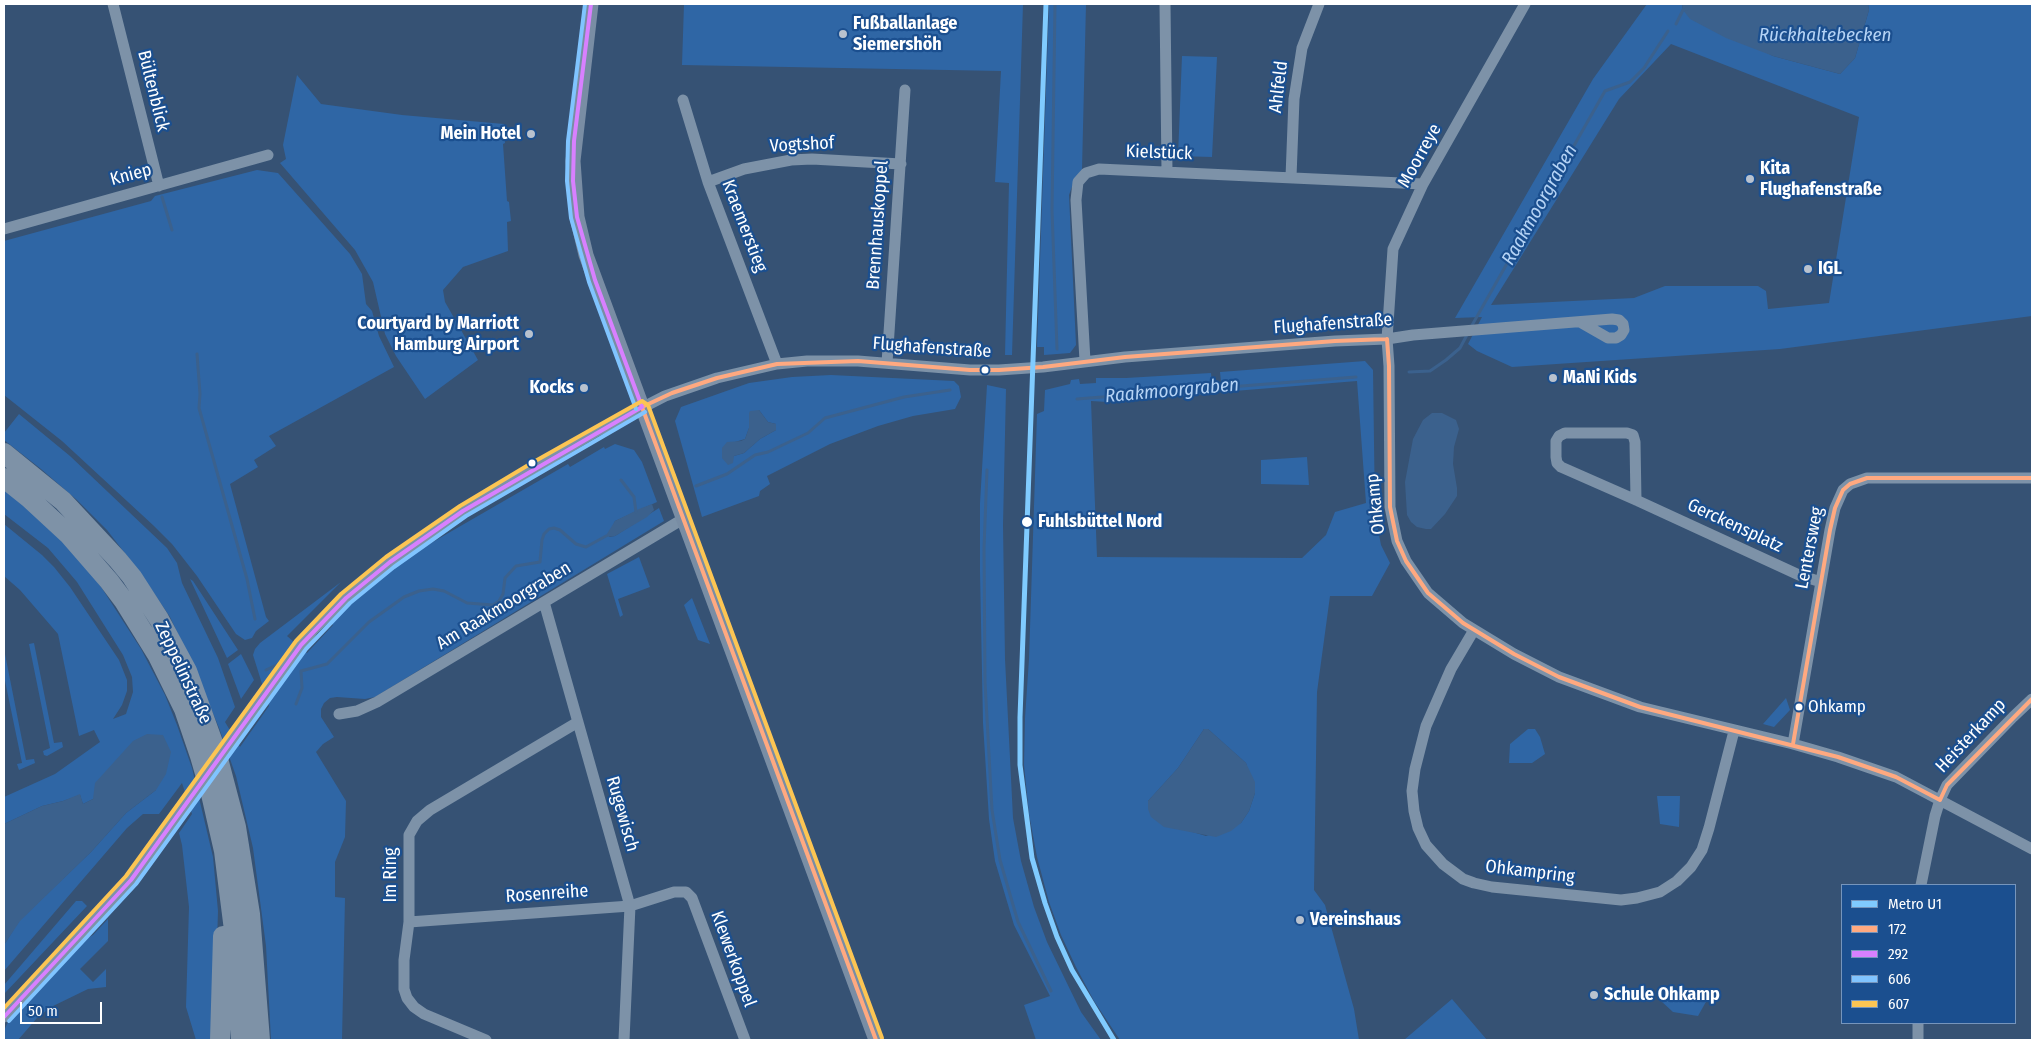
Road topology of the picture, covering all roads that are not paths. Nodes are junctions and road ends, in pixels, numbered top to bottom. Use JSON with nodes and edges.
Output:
{"nodes":[{"id":1,"x":113,"y":4,"type":"edge"},
{"id":2,"x":591,"y":4,"type":"edge"},
{"id":3,"x":1165,"y":4,"type":"edge"},
{"id":4,"x":1318,"y":4,"type":"edge"},
{"id":5,"x":1525,"y":4,"type":"edge"},
{"id":6,"x":905,"y":90,"type":"dead end"},
{"id":7,"x":683,"y":100,"type":"dead end"},
{"id":8,"x":268,"y":155,"type":"dead end"},
{"id":9,"x":900,"y":164,"type":"junction"},
{"id":10,"x":1167,"y":171,"type":"junction"},
{"id":11,"x":1291,"y":178,"type":"junction"},
{"id":12,"x":708,"y":182,"type":"junction"},
{"id":13,"x":1423,"y":184,"type":"junction"},
{"id":14,"x":159,"y":186,"type":"junction"},
{"id":15,"x":4,"y":229,"type":"edge"},
{"id":16,"x":1580,"y":322,"type":"dead end"},
{"id":17,"x":1387,"y":339,"type":"junction"},
{"id":18,"x":1085,"y":361,"type":"junction"},
{"id":19,"x":886,"y":363,"type":"junction"},
{"id":20,"x":777,"y":364,"type":"junction"},
{"id":21,"x":642,"y":407,"type":"junction"},
{"id":22,"x":4,"y":453,"type":"edge"},
{"id":23,"x":4,"y":478,"type":"edge"},
{"id":24,"x":2032,"y":478,"type":"edge"},
{"id":25,"x":1636,"y":500,"type":"junction"},
{"id":26,"x":683,"y":519,"type":"junction"},
{"id":27,"x":1821,"y":582,"type":"junction"},
{"id":28,"x":544,"y":602,"type":"junction"},
{"id":29,"x":1474,"y":630,"type":"junction"},
{"id":30,"x":2032,"y":699,"type":"edge"},
{"id":31,"x":339,"y":714,"type":"dead end"},
{"id":32,"x":578,"y":722,"type":"junction"},
{"id":33,"x":1734,"y":731,"type":"junction"},
{"id":34,"x":1793,"y":744,"type":"junction"},
{"id":35,"x":1940,"y":800,"type":"junction"},
{"id":36,"x":2032,"y":849,"type":"edge"},
{"id":37,"x":224,"y":851,"type":"junction"},
{"id":38,"x":1922,"y":884,"type":"edge"},
{"id":39,"x":686,"y":892,"type":"joint"},
{"id":40,"x":630,"y":906,"type":"junction"},
{"id":41,"x":409,"y":922,"type":"junction"},
{"id":42,"x":4,"y":1017,"type":"edge"},
{"id":43,"x":1918,"y":1024,"type":"edge"},
{"id":44,"x":220,"y":1040,"type":"edge"},
{"id":45,"x":242,"y":1040,"type":"edge"},
{"id":46,"x":260,"y":1040,"type":"edge"},
{"id":47,"x":486,"y":1040,"type":"edge"},
{"id":48,"x":624,"y":1040,"type":"edge"},
{"id":49,"x":745,"y":1040,"type":"edge"},
{"id":50,"x":876,"y":1040,"type":"edge"},
{"id":51,"x":1918,"y":1040,"type":"edge"}],
"edges":[{"from":1,"to":14,"type":"street","name":"Bültenblick"},
{"from":2,"to":21,"type":"main road"},
{"from":3,"to":10,"type":"street"},
{"from":4,"to":11,"type":"street","name":"Ahlfeld"},
{"from":5,"to":13,"type":"street","name":"Moorreye"},
{"from":6,"to":9,"type":"street","name":"Brennhauskoppel"},
{"from":7,"to":12,"type":"street","name":"Kraemerstieg"},
{"from":8,"to":14,"type":"street","name":"Kniep"},
{"from":9,"to":12,"type":"street","name":"Vogtshof"},
{"from":9,"to":19,"type":"street","name":"Brennhauskoppel"},
{"from":10,"to":11,"type":"street","name":"Kielstück"},
{"from":10,"to":18,"type":"street","name":"Kielstück"},
{"from":11,"to":13,"type":"street","name":"Kielstück"},
{"from":12,"to":20,"type":"street","name":"Kraemerstieg"},
{"from":13,"to":17,"type":"street","name":"Moorreye"},
{"from":14,"to":15,"type":"street","name":"Kniep"},
{"from":16,"to":17,"type":"street","name":"Flughafenstraße"},
{"from":17,"to":18,"type":"street","name":"Flughafenstraße"},
{"from":17,"to":29,"type":"street","name":"Ohkamp"},
{"from":18,"to":19,"type":"street","name":"Flughafenstraße"},
{"from":19,"to":20,"type":"street","name":"Flughafenstraße"},
{"from":20,"to":21,"type":"street","name":"Flughafenstraße"},
{"from":21,"to":26,"type":"main road"},
{"from":21,"to":42,"type":"street","name":"Flughafenstraße"},
{"from":22,"to":46,"type":"highway","name":"Zeppelinstraße"},
{"from":23,"to":37,"type":"highway","name":"Zeppelinstraße"},
{"from":24,"to":27,"type":"street","name":"Lentersweg"},
{"from":25,"to":25,"type":"street","name":"Gerckensplatz"},
{"from":25,"to":27,"type":"street","name":"Gerckensplatz"},
{"from":26,"to":28,"type":"street","name":"Am Raakmoorgraben"},
{"from":26,"to":50,"type":"main road"},
{"from":27,"to":34,"type":"street","name":"Lentersweg"},
{"from":28,"to":31,"type":"street","name":"Am Raakmoorgraben"},
{"from":28,"to":32,"type":"street","name":"Rugewisch"},
{"from":29,"to":33,"type":"street","name":"Ohkamp"},
{"from":29,"to":33,"type":"street","name":"Ohkampring"},
{"from":30,"to":35,"type":"street","name":"Heisterkamp"},
{"from":32,"to":40,"type":"street","name":"Rugewisch"},
{"from":32,"to":41,"type":"street","name":"Im Ring"},
{"from":33,"to":34,"type":"street","name":"Ohkamp"},
{"from":34,"to":35,"type":"street","name":"Ohkamp"},
{"from":35,"to":36,"type":"street","name":"Ohkamp"},
{"from":35,"to":38,"type":"street","name":"Heisterkamp"},
{"from":37,"to":44,"type":"highway"},
{"from":37,"to":45,"type":"highway","name":"Zeppelinstraße"},
{"from":39,"to":40,"type":"street","name":"Rosenreihe"},
{"from":39,"to":49,"type":"street","name":"Klewerkoppel"},
{"from":40,"to":41,"type":"street","name":"Rosenreihe"},
{"from":40,"to":48,"type":"street","name":"Rugewisch"},
{"from":41,"to":47,"type":"street","name":"Im Ring"},
{"from":43,"to":51,"type":"street"}]}
